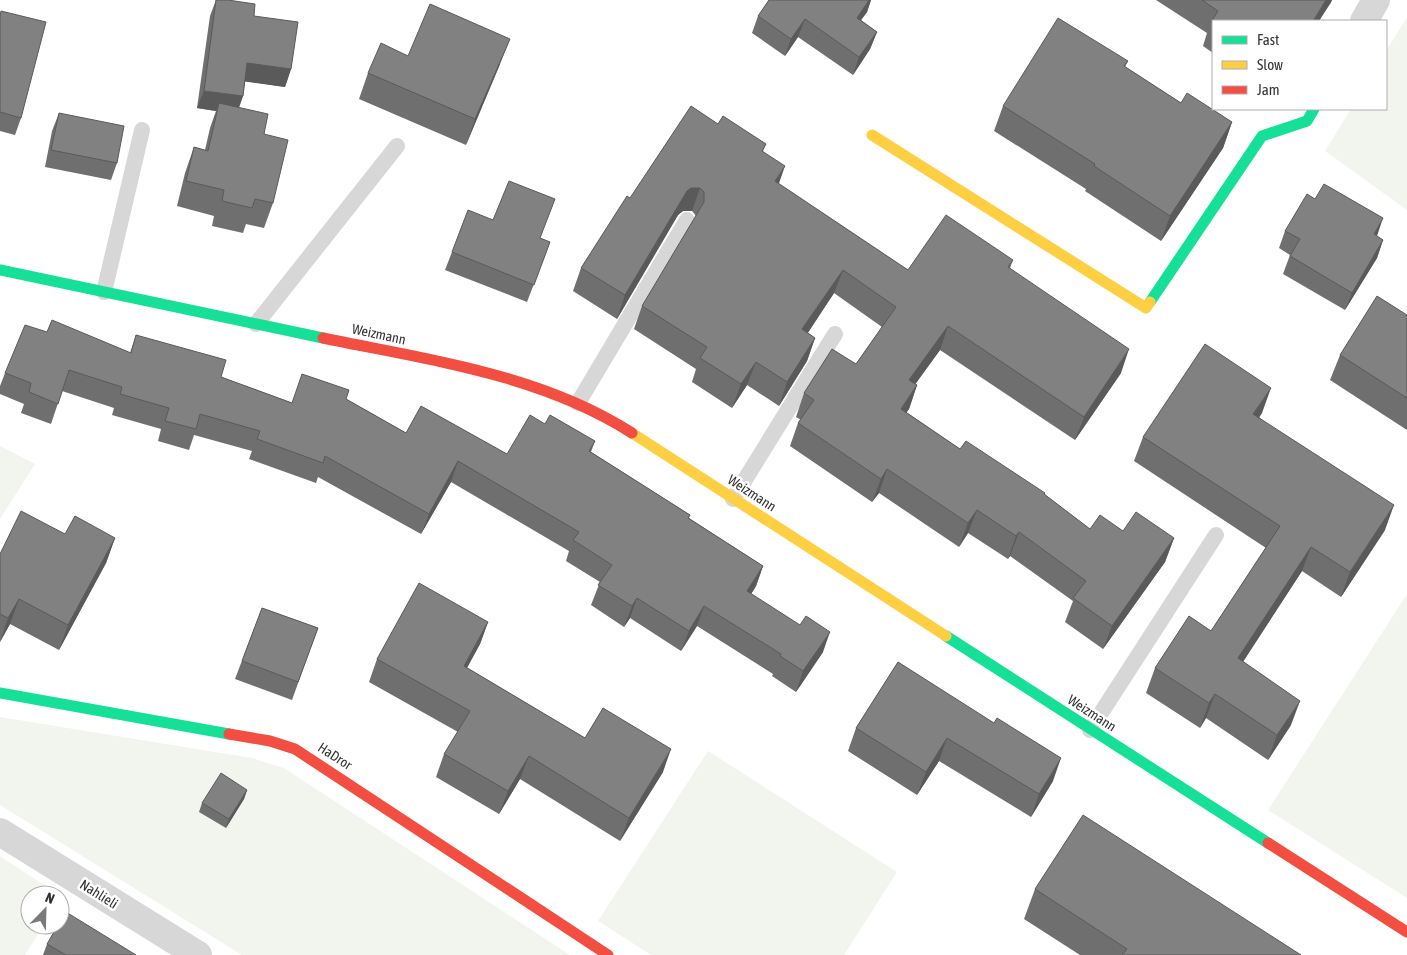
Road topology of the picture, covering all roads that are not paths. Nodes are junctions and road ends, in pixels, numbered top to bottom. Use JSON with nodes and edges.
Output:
{"nodes":[{"id":1,"x":1376,"y":0,"type":"edge"},
{"id":2,"x":1365,"y":20,"type":"edge"},
{"id":3,"x":1314,"y":110,"type":"edge"},
{"id":4,"x":142,"y":130,"type":"dead end"},
{"id":5,"x":872,"y":136,"type":"dead end"},
{"id":6,"x":397,"y":146,"type":"dead end"},
{"id":7,"x":687,"y":220,"type":"dead end"},
{"id":8,"x":0,"y":270,"type":"edge"},
{"id":9,"x":104,"y":292,"type":"junction"},
{"id":10,"x":256,"y":324,"type":"junction"},
{"id":11,"x":835,"y":334,"type":"dead end"},
{"id":12,"x":578,"y":403,"type":"junction"},
{"id":13,"x":733,"y":499,"type":"junction"},
{"id":14,"x":1216,"y":535,"type":"dead end"},
{"id":15,"x":0,"y":693,"type":"edge"},
{"id":16,"x":1090,"y":730,"type":"junction"},
{"id":17,"x":0,"y":832,"type":"edge"},
{"id":18,"x":1407,"y":932,"type":"edge"},
{"id":19,"x":198,"y":955,"type":"edge"},
{"id":20,"x":608,"y":955,"type":"edge"}],
"edges":[{"from":1,"to":2,"type":"street"},
{"from":3,"to":5,"type":"street"},
{"from":4,"to":9,"type":"lane"},
{"from":6,"to":10,"type":"lane"},
{"from":7,"to":12,"type":"lane"},
{"from":8,"to":9,"type":"street","name":"Weizmann"},
{"from":9,"to":10,"type":"street","name":"Weizmann"},
{"from":10,"to":12,"type":"street","name":"Weizmann"},
{"from":11,"to":13,"type":"lane"},
{"from":12,"to":13,"type":"street","name":"Weizmann"},
{"from":13,"to":16,"type":"street","name":"Weizmann"},
{"from":14,"to":16,"type":"lane"},
{"from":15,"to":20,"type":"street","name":"HaDror"},
{"from":16,"to":18,"type":"street","name":"Weizmann"},
{"from":17,"to":19,"type":"street","name":"Nahlieli"}]}
